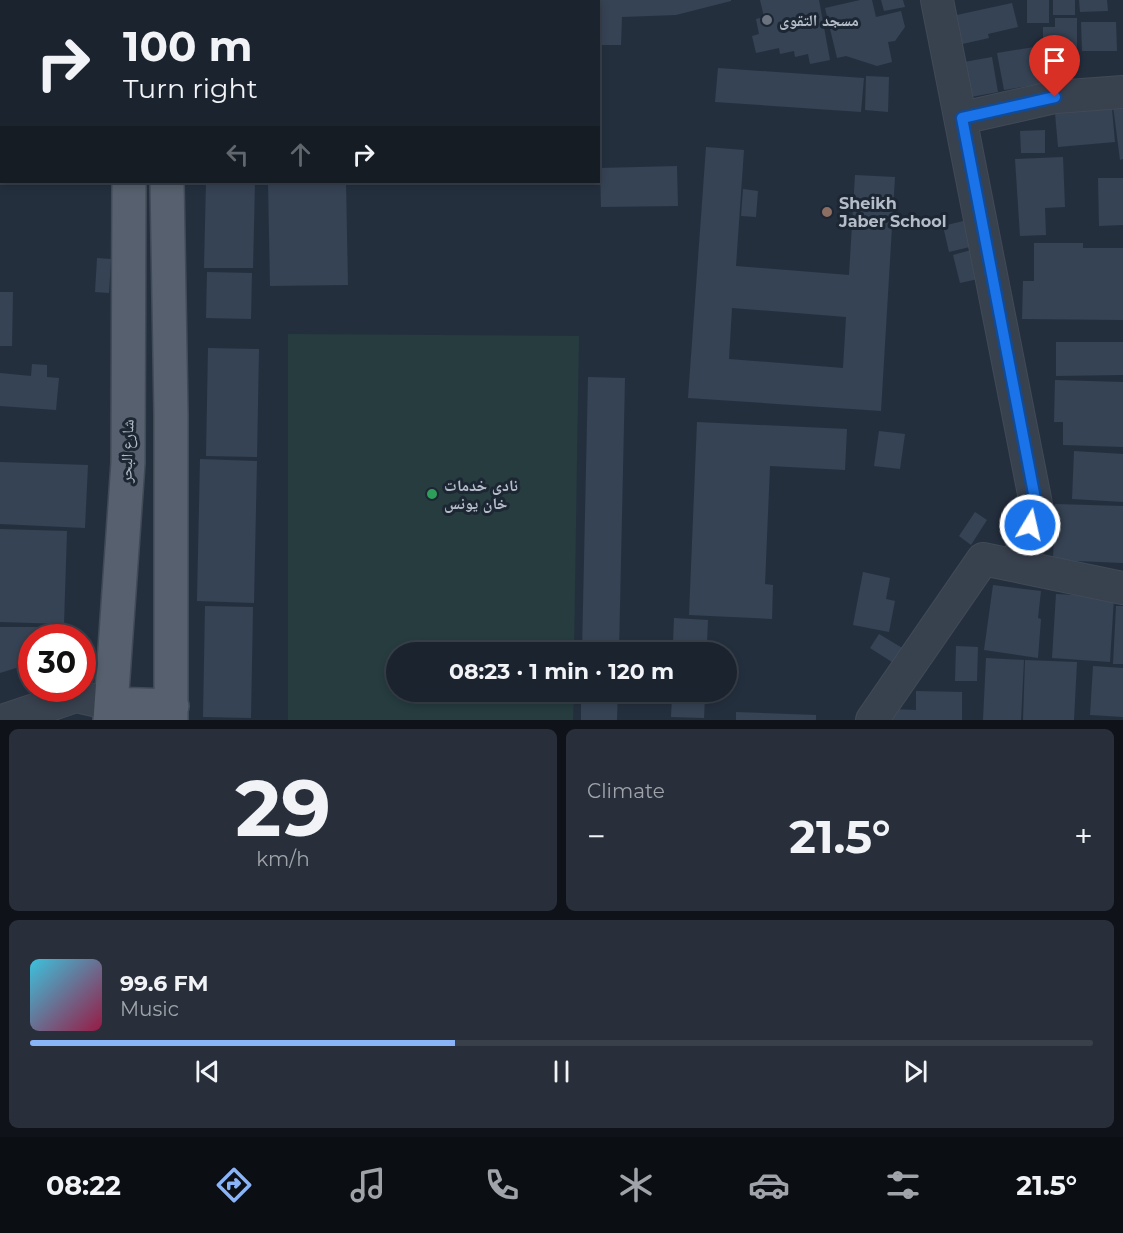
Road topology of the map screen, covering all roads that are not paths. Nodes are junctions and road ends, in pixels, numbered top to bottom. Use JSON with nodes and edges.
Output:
{"nodes":[{"id":1,"x":937,"y":0,"type":"edge"},
{"id":2,"x":1123,"y":92,"type":"edge"},
{"id":3,"x":962,"y":118,"type":"junction"},
{"id":4,"x":129,"y":183,"type":"edge"},
{"id":5,"x":167,"y":183,"type":"edge"},
{"id":6,"x":1017,"y":566,"type":"junction"},
{"id":7,"x":1123,"y":588,"type":"edge"},
{"id":8,"x":110,"y":712,"type":"edge"},
{"id":9,"x":172,"y":713,"type":"edge"},
{"id":10,"x":879,"y":715,"type":"edge"},
{"id":11,"x":4,"y":720,"type":"edge"}],
"edges":[{"from":1,"to":3,"type":"street"},
{"from":2,"to":3,"type":"street"},
{"from":3,"to":6,"type":"street"},
{"from":4,"to":8,"type":"main road","name":"شارع البحر"},
{"from":5,"to":9,"type":"main road"},
{"from":6,"to":7,"type":"street"},
{"from":6,"to":10,"type":"street"},
{"from":8,"to":9,"type":"main road"},
{"from":8,"to":11,"type":"street"}]}
